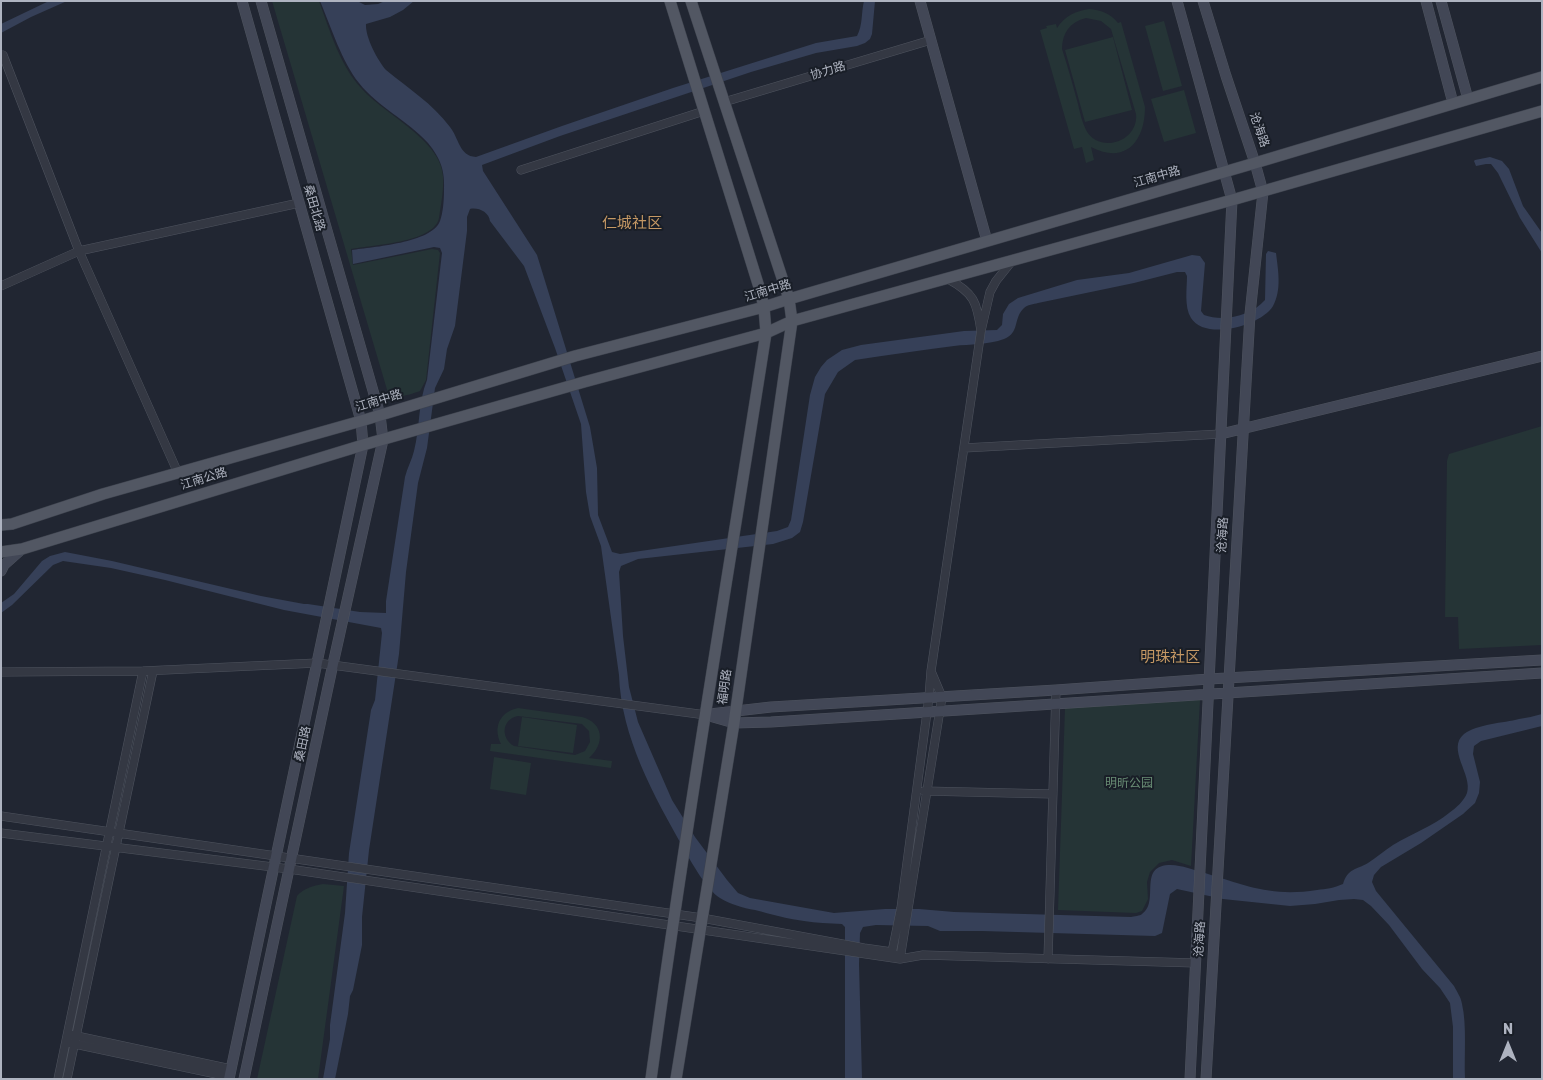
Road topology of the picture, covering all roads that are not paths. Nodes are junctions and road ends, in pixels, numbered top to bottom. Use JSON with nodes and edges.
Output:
{"nodes":[{"id":1,"x":242,"y":1,"type":"edge"},
{"id":2,"x":261,"y":1,"type":"edge"},
{"id":3,"x":670,"y":1,"type":"edge"},
{"id":4,"x":691,"y":1,"type":"edge"},
{"id":5,"x":920,"y":1,"type":"edge"},
{"id":6,"x":1177,"y":1,"type":"edge"},
{"id":7,"x":1203,"y":1,"type":"edge"},
{"id":8,"x":1426,"y":1,"type":"edge"},
{"id":9,"x":1441,"y":1,"type":"edge"},
{"id":10,"x":931,"y":40,"type":"junction"},
{"id":11,"x":3,"y":56,"type":"dead end"},
{"id":12,"x":1542,"y":77,"type":"edge"},
{"id":13,"x":1468,"y":99,"type":"junction"},
{"id":14,"x":724,"y":102,"type":"junction"},
{"id":15,"x":1453,"y":103,"type":"junction"},
{"id":16,"x":704,"y":111,"type":"junction"},
{"id":17,"x":1542,"y":111,"type":"edge"},
{"id":18,"x":1255,"y":163,"type":"junction"},
{"id":19,"x":520,"y":170,"type":"dead end"},
{"id":20,"x":1224,"y":172,"type":"junction"},
{"id":21,"x":1263,"y":192,"type":"junction"},
{"id":22,"x":1232,"y":200,"type":"junction"},
{"id":23,"x":299,"y":203,"type":"junction"},
{"id":24,"x":987,"y":241,"type":"junction"},
{"id":25,"x":79,"y":251,"type":"junction"},
{"id":26,"x":1013,"y":260,"type":"junction"},
{"id":27,"x":948,"y":278,"type":"junction"},
{"id":28,"x":1,"y":286,"type":"edge"},
{"id":29,"x":788,"y":298,"type":"junction"},
{"id":30,"x":764,"y":307,"type":"junction"},
{"id":31,"x":792,"y":322,"type":"junction"},
{"id":32,"x":981,"y":332,"type":"junction"},
{"id":33,"x":766,"y":333,"type":"junction"},
{"id":34,"x":1542,"y":356,"type":"edge"},
{"id":35,"x":380,"y":415,"type":"junction"},
{"id":36,"x":361,"y":421,"type":"junction"},
{"id":37,"x":1243,"y":430,"type":"junction"},
{"id":38,"x":1221,"y":434,"type":"junction"},
{"id":39,"x":384,"y":440,"type":"junction"},
{"id":40,"x":363,"y":445,"type":"junction"},
{"id":41,"x":964,"y":448,"type":"junction"},
{"id":42,"x":178,"y":473,"type":"junction"},
{"id":43,"x":1,"y":526,"type":"edge"},
{"id":44,"x":22,"y":549,"type":"junction"},
{"id":45,"x":1,"y":552,"type":"edge"},
{"id":46,"x":1,"y":571,"type":"edge"},
{"id":47,"x":1542,"y":660,"type":"edge"},
{"id":48,"x":317,"y":663,"type":"junction"},
{"id":49,"x":333,"y":664,"type":"junction"},
{"id":50,"x":143,"y":671,"type":"junction"},
{"id":51,"x":153,"y":671,"type":"junction"},
{"id":52,"x":931,"y":671,"type":"junction"},
{"id":53,"x":1,"y":672,"type":"edge"},
{"id":54,"x":1542,"y":673,"type":"edge"},
{"id":55,"x":1229,"y":677,"type":"junction"},
{"id":56,"x":1209,"y":678,"type":"junction"},
{"id":57,"x":1056,"y":690,"type":"junction"},
{"id":58,"x":1208,"y":694,"type":"junction"},
{"id":59,"x":1228,"y":694,"type":"junction"},
{"id":60,"x":942,"y":697,"type":"junction"},
{"id":61,"x":929,"y":698,"type":"junction"},
{"id":62,"x":1056,"y":704,"type":"junction"},
{"id":63,"x":736,"y":710,"type":"junction"},
{"id":64,"x":940,"y":711,"type":"junction"},
{"id":65,"x":927,"y":712,"type":"junction"},
{"id":66,"x":706,"y":714,"type":"junction"},
{"id":67,"x":734,"y":723,"type":"junction"},
{"id":68,"x":917,"y":791,"type":"junction"},
{"id":69,"x":927,"y":791,"type":"junction"},
{"id":70,"x":1053,"y":794,"type":"junction"},
{"id":71,"x":1,"y":816,"type":"edge"},
{"id":72,"x":109,"y":831,"type":"junction"},
{"id":73,"x":1,"y":832,"type":"edge"},
{"id":74,"x":119,"y":833,"type":"junction"},
{"id":75,"x":106,"y":846,"type":"junction"},
{"id":76,"x":115,"y":848,"type":"junction"},
{"id":77,"x":276,"y":855,"type":"junction"},
{"id":78,"x":291,"y":857,"type":"junction"},
{"id":79,"x":274,"y":867,"type":"junction"},
{"id":80,"x":289,"y":869,"type":"junction"},
{"id":81,"x":905,"y":908,"type":"junction"},
{"id":82,"x":673,"y":919,"type":"junction"},
{"id":83,"x":702,"y":923,"type":"junction"},
{"id":84,"x":900,"y":937,"type":"junction"},
{"id":85,"x":864,"y":951,"type":"junction"},
{"id":86,"x":892,"y":952,"type":"junction"},
{"id":87,"x":900,"y":959,"type":"junction"},
{"id":88,"x":1048,"y":959,"type":"junction"},
{"id":89,"x":1196,"y":963,"type":"junction"},
{"id":90,"x":66,"y":1038,"type":"junction"},
{"id":91,"x":75,"y":1040,"type":"junction"},
{"id":92,"x":230,"y":1075,"type":"edge"},
{"id":93,"x":58,"y":1079,"type":"edge"},
{"id":94,"x":67,"y":1079,"type":"edge"},
{"id":95,"x":244,"y":1079,"type":"edge"},
{"id":96,"x":651,"y":1079,"type":"edge"},
{"id":97,"x":676,"y":1079,"type":"edge"},
{"id":98,"x":1190,"y":1079,"type":"edge"},
{"id":99,"x":1206,"y":1079,"type":"edge"}],
"edges":[{"from":1,"to":23,"type":"main road","name":"桑田北路"},
{"from":2,"to":35,"type":"main road","name":"桑田北路"},
{"from":3,"to":16,"type":"main road","name":"福明路"},
{"from":4,"to":14,"type":"main road","name":"福明路"},
{"from":5,"to":10,"type":"main road"},
{"from":6,"to":20,"type":"main road","name":"沧海路"},
{"from":7,"to":18,"type":"main road","name":"沧海路"},
{"from":8,"to":15,"type":"main road"},
{"from":9,"to":13,"type":"main road"},
{"from":10,"to":14,"type":"street","name":"协力路"},
{"from":10,"to":24,"type":"main road"},
{"from":11,"to":25,"type":"street"},
{"from":12,"to":13,"type":"main road","name":"江南中路"},
{"from":13,"to":15,"type":"main road","name":"江南中路"},
{"from":14,"to":29,"type":"main road","name":"福明路"},
{"from":15,"to":18,"type":"main road","name":"江南中路"},
{"from":16,"to":19,"type":"street"},
{"from":16,"to":30,"type":"main road","name":"福明路"},
{"from":17,"to":21,"type":"main road"},
{"from":18,"to":20,"type":"main road","name":"江南中路"},
{"from":18,"to":21,"type":"main road","name":"沧海路"},
{"from":20,"to":22,"type":"main road","name":"沧海路"},
{"from":20,"to":24,"type":"main road","name":"江南中路"},
{"from":21,"to":22,"type":"main road"},
{"from":21,"to":37,"type":"main road","name":"沧海路"},
{"from":22,"to":26,"type":"main road"},
{"from":22,"to":38,"type":"main road","name":"沧海路"},
{"from":23,"to":25,"type":"street"},
{"from":23,"to":36,"type":"main road","name":"桑田北路"},
{"from":24,"to":29,"type":"main road","name":"江南中路"},
{"from":25,"to":28,"type":"street"},
{"from":25,"to":42,"type":"street"},
{"from":26,"to":27,"type":"main road"},
{"from":26,"to":32,"type":"street"},
{"from":27,"to":31,"type":"main road"},
{"from":27,"to":32,"type":"street"},
{"from":29,"to":30,"type":"main road","name":"江南中路"},
{"from":29,"to":31,"type":"main road","name":"福明路"},
{"from":30,"to":33,"type":"main road","name":"福明路"},
{"from":30,"to":35,"type":"main road","name":"江南中路"},
{"from":31,"to":33,"type":"main road"},
{"from":31,"to":63,"type":"main road","name":"福明路"},
{"from":32,"to":41,"type":"street"},
{"from":33,"to":39,"type":"main road","name":"江南公路"},
{"from":33,"to":66,"type":"main road","name":"福明路"},
{"from":34,"to":37,"type":"main road"},
{"from":35,"to":36,"type":"main road","name":"江南中路"},
{"from":35,"to":39,"type":"main road","name":"桑田路"},
{"from":36,"to":40,"type":"main road","name":"桑田路"},
{"from":36,"to":42,"type":"main road","name":"江南中路"},
{"from":37,"to":38,"type":"main road"},
{"from":37,"to":55,"type":"main road","name":"沧海路"},
{"from":38,"to":41,"type":"street"},
{"from":38,"to":56,"type":"main road","name":"沧海路"},
{"from":39,"to":40,"type":"main road","name":"江南公路"},
{"from":39,"to":49,"type":"main road","name":"桑田路"},
{"from":40,"to":44,"type":"main road","name":"江南公路"},
{"from":40,"to":48,"type":"main road","name":"桑田路"},
{"from":41,"to":52,"type":"street"},
{"from":42,"to":43,"type":"main road","name":"江南中路"},
{"from":44,"to":45,"type":"main road","name":"江南公路"},
{"from":44,"to":46,"type":"main road"},
{"from":47,"to":55,"type":"main road"},
{"from":48,"to":49,"type":"street"},
{"from":48,"to":51,"type":"street"},
{"from":48,"to":77,"type":"main road","name":"桑田路"},
{"from":49,"to":66,"type":"street"},
{"from":49,"to":78,"type":"main road","name":"桑田路"},
{"from":50,"to":51,"type":"street"},
{"from":50,"to":53,"type":"street"},
{"from":50,"to":72,"type":"street"},
{"from":51,"to":74,"type":"street"},
{"from":52,"to":60,"type":"street"},
{"from":52,"to":61,"type":"street"},
{"from":54,"to":59,"type":"main road"},
{"from":55,"to":56,"type":"main road"},
{"from":55,"to":59,"type":"main road","name":"沧海路"},
{"from":56,"to":57,"type":"main road"},
{"from":56,"to":58,"type":"main road","name":"沧海路"},
{"from":57,"to":60,"type":"main road"},
{"from":57,"to":62,"type":"street"},
{"from":58,"to":59,"type":"main road"},
{"from":58,"to":62,"type":"main road"},
{"from":58,"to":89,"type":"main road","name":"沧海路"},
{"from":59,"to":99,"type":"main road","name":"沧海路"},
{"from":60,"to":61,"type":"main road"},
{"from":60,"to":64,"type":"street"},
{"from":61,"to":63,"type":"main road"},
{"from":61,"to":65,"type":"street"},
{"from":62,"to":64,"type":"main road"},
{"from":62,"to":70,"type":"street"},
{"from":63,"to":66,"type":"main road"},
{"from":63,"to":67,"type":"main road","name":"福明路"},
{"from":64,"to":65,"type":"main road"},
{"from":64,"to":69,"type":"street"},
{"from":65,"to":67,"type":"main road"},
{"from":65,"to":68,"type":"street"},
{"from":66,"to":67,"type":"main road"},
{"from":66,"to":82,"type":"main road","name":"福明路"},
{"from":67,"to":83,"type":"main road","name":"福明路"},
{"from":68,"to":69,"type":"street"},
{"from":68,"to":81,"type":"street"},
{"from":69,"to":70,"type":"street"},
{"from":69,"to":81,"type":"street"},
{"from":70,"to":88,"type":"street"},
{"from":71,"to":72,"type":"street"},
{"from":72,"to":74,"type":"street"},
{"from":72,"to":75,"type":"street"},
{"from":73,"to":75,"type":"street"},
{"from":74,"to":76,"type":"street"},
{"from":74,"to":77,"type":"street"},
{"from":75,"to":76,"type":"street"},
{"from":75,"to":90,"type":"street"},
{"from":76,"to":79,"type":"street"},
{"from":76,"to":91,"type":"street"},
{"from":77,"to":78,"type":"street"},
{"from":77,"to":79,"type":"main road","name":"桑田路"},
{"from":78,"to":80,"type":"main road","name":"桑田路"},
{"from":78,"to":82,"type":"street"},
{"from":79,"to":80,"type":"street"},
{"from":79,"to":92,"type":"main road","name":"桑田路"},
{"from":80,"to":82,"type":"street"},
{"from":80,"to":95,"type":"main road","name":"桑田路"},
{"from":81,"to":84,"type":"street"},
{"from":82,"to":83,"type":"street"},
{"from":82,"to":96,"type":"main road","name":"福明路"},
{"from":83,"to":85,"type":"street"},
{"from":83,"to":97,"type":"main road","name":"福明路"},
{"from":84,"to":86,"type":"street"},
{"from":84,"to":87,"type":"street"},
{"from":85,"to":86,"type":"street"},
{"from":85,"to":87,"type":"street"},
{"from":86,"to":87,"type":"street"},
{"from":87,"to":88,"type":"street"},
{"from":88,"to":89,"type":"street"},
{"from":89,"to":98,"type":"main road","name":"沧海路"},
{"from":90,"to":91,"type":"street"},
{"from":90,"to":93,"type":"street"},
{"from":91,"to":92,"type":"street"},
{"from":91,"to":94,"type":"street"}]}
